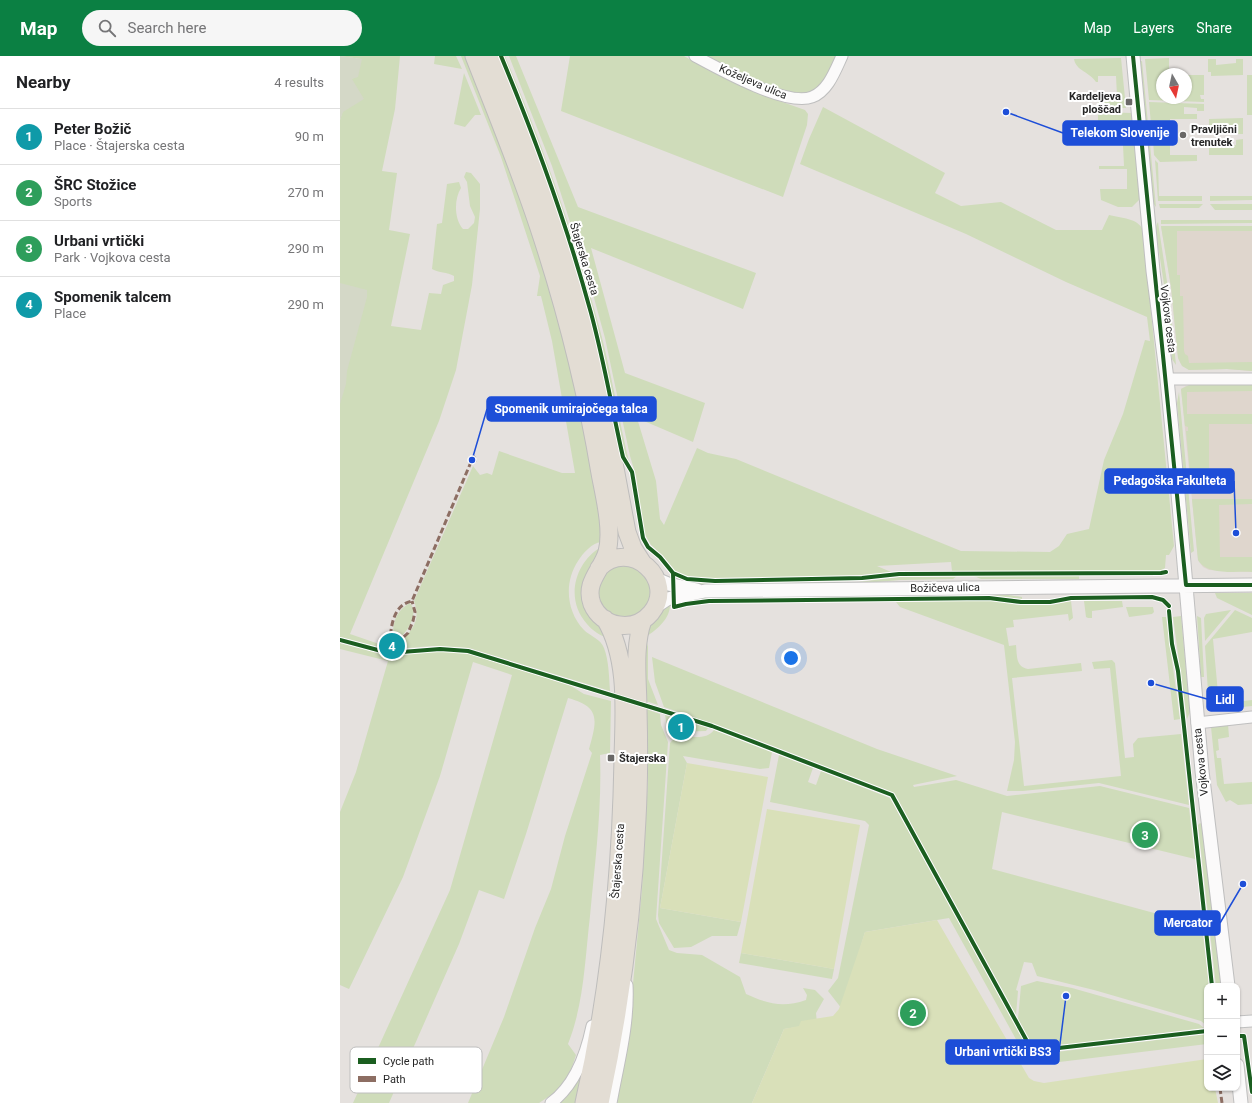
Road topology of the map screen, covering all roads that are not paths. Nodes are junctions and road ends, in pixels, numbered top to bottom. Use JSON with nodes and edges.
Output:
{"nodes":[{"id":1,"x":474,"y":56,"type":"edge"},
{"id":2,"x":491,"y":56,"type":"edge"},
{"id":3,"x":695,"y":56,"type":"edge"},
{"id":4,"x":842,"y":56,"type":"edge"},
{"id":5,"x":1132,"y":56,"type":"edge"},
{"id":6,"x":1167,"y":379,"type":"junction"},
{"id":7,"x":1252,"y":379,"type":"edge"},
{"id":8,"x":642,"y":562,"type":"junction"},
{"id":9,"x":599,"y":568,"type":"junction"},
{"id":10,"x":656,"y":579,"type":"junction"},
{"id":11,"x":1186,"y":585,"type":"junction"},
{"id":12,"x":1252,"y":585,"type":"edge"},
{"id":13,"x":705,"y":591,"type":"junction"},
{"id":14,"x":655,"y":607,"type":"junction"},
{"id":15,"x":605,"y":620,"type":"junction"},
{"id":16,"x":643,"y":620,"type":"junction"},
{"id":17,"x":1252,"y":717,"type":"edge"},
{"id":18,"x":1197,"y":723,"type":"junction"},
{"id":19,"x":625,"y":957,"type":"junction"},
{"id":20,"x":1228,"y":983,"type":"edge"},
{"id":21,"x":602,"y":1007,"type":"junction"},
{"id":22,"x":1252,"y":1021,"type":"edge"},
{"id":23,"x":1240,"y":1022,"type":"edge"},
{"id":24,"x":1240,"y":1091,"type":"edge"},
{"id":25,"x":551,"y":1103,"type":"edge"},
{"id":26,"x":584,"y":1103,"type":"edge"},
{"id":27,"x":600,"y":1103,"type":"edge"},
{"id":28,"x":611,"y":1103,"type":"edge"},
{"id":29,"x":1241,"y":1103,"type":"edge"}],
"edges":[{"from":1,"to":9,"type":"main road","name":"Štajerska cesta"},
{"from":2,"to":8,"type":"main road","name":"Štajerska cesta"},
{"from":3,"to":4,"type":"street","name":"Koželjeva ulica"},
{"from":5,"to":6,"type":"street","name":"Vojkova cesta"},
{"from":6,"to":7,"type":"street"},
{"from":6,"to":11,"type":"street","name":"Vojkova cesta"},
{"from":8,"to":9,"type":"main road"},
{"from":8,"to":10,"type":"main road","name":"Štajerska cesta"},
{"from":9,"to":15,"type":"main road","name":"Štajerska cesta"},
{"from":10,"to":13,"type":"street","name":"Božičeva ulica"},
{"from":10,"to":14,"type":"main road"},
{"from":11,"to":12,"type":"street","name":"Božičeva ulica"},
{"from":11,"to":13,"type":"street","name":"Božičeva ulica"},
{"from":11,"to":18,"type":"street","name":"Vojkova cesta"},
{"from":13,"to":14,"type":"street","name":"Božičeva ulica"},
{"from":14,"to":16,"type":"main road"},
{"from":15,"to":16,"type":"main road"},
{"from":15,"to":21,"type":"main road","name":"Štajerska cesta"},
{"from":16,"to":19,"type":"main road","name":"Štajerska cesta"},
{"from":17,"to":18,"type":"street"},
{"from":18,"to":20,"type":"street","name":"Vojkova cesta"},
{"from":19,"to":27,"type":"main road","name":"Štajerska cesta"},
{"from":19,"to":28,"type":"street"},
{"from":21,"to":25,"type":"street"},
{"from":21,"to":26,"type":"main road","name":"Štajerska cesta"},
{"from":22,"to":23,"type":"street"},
{"from":24,"to":29,"type":"street"}]}
